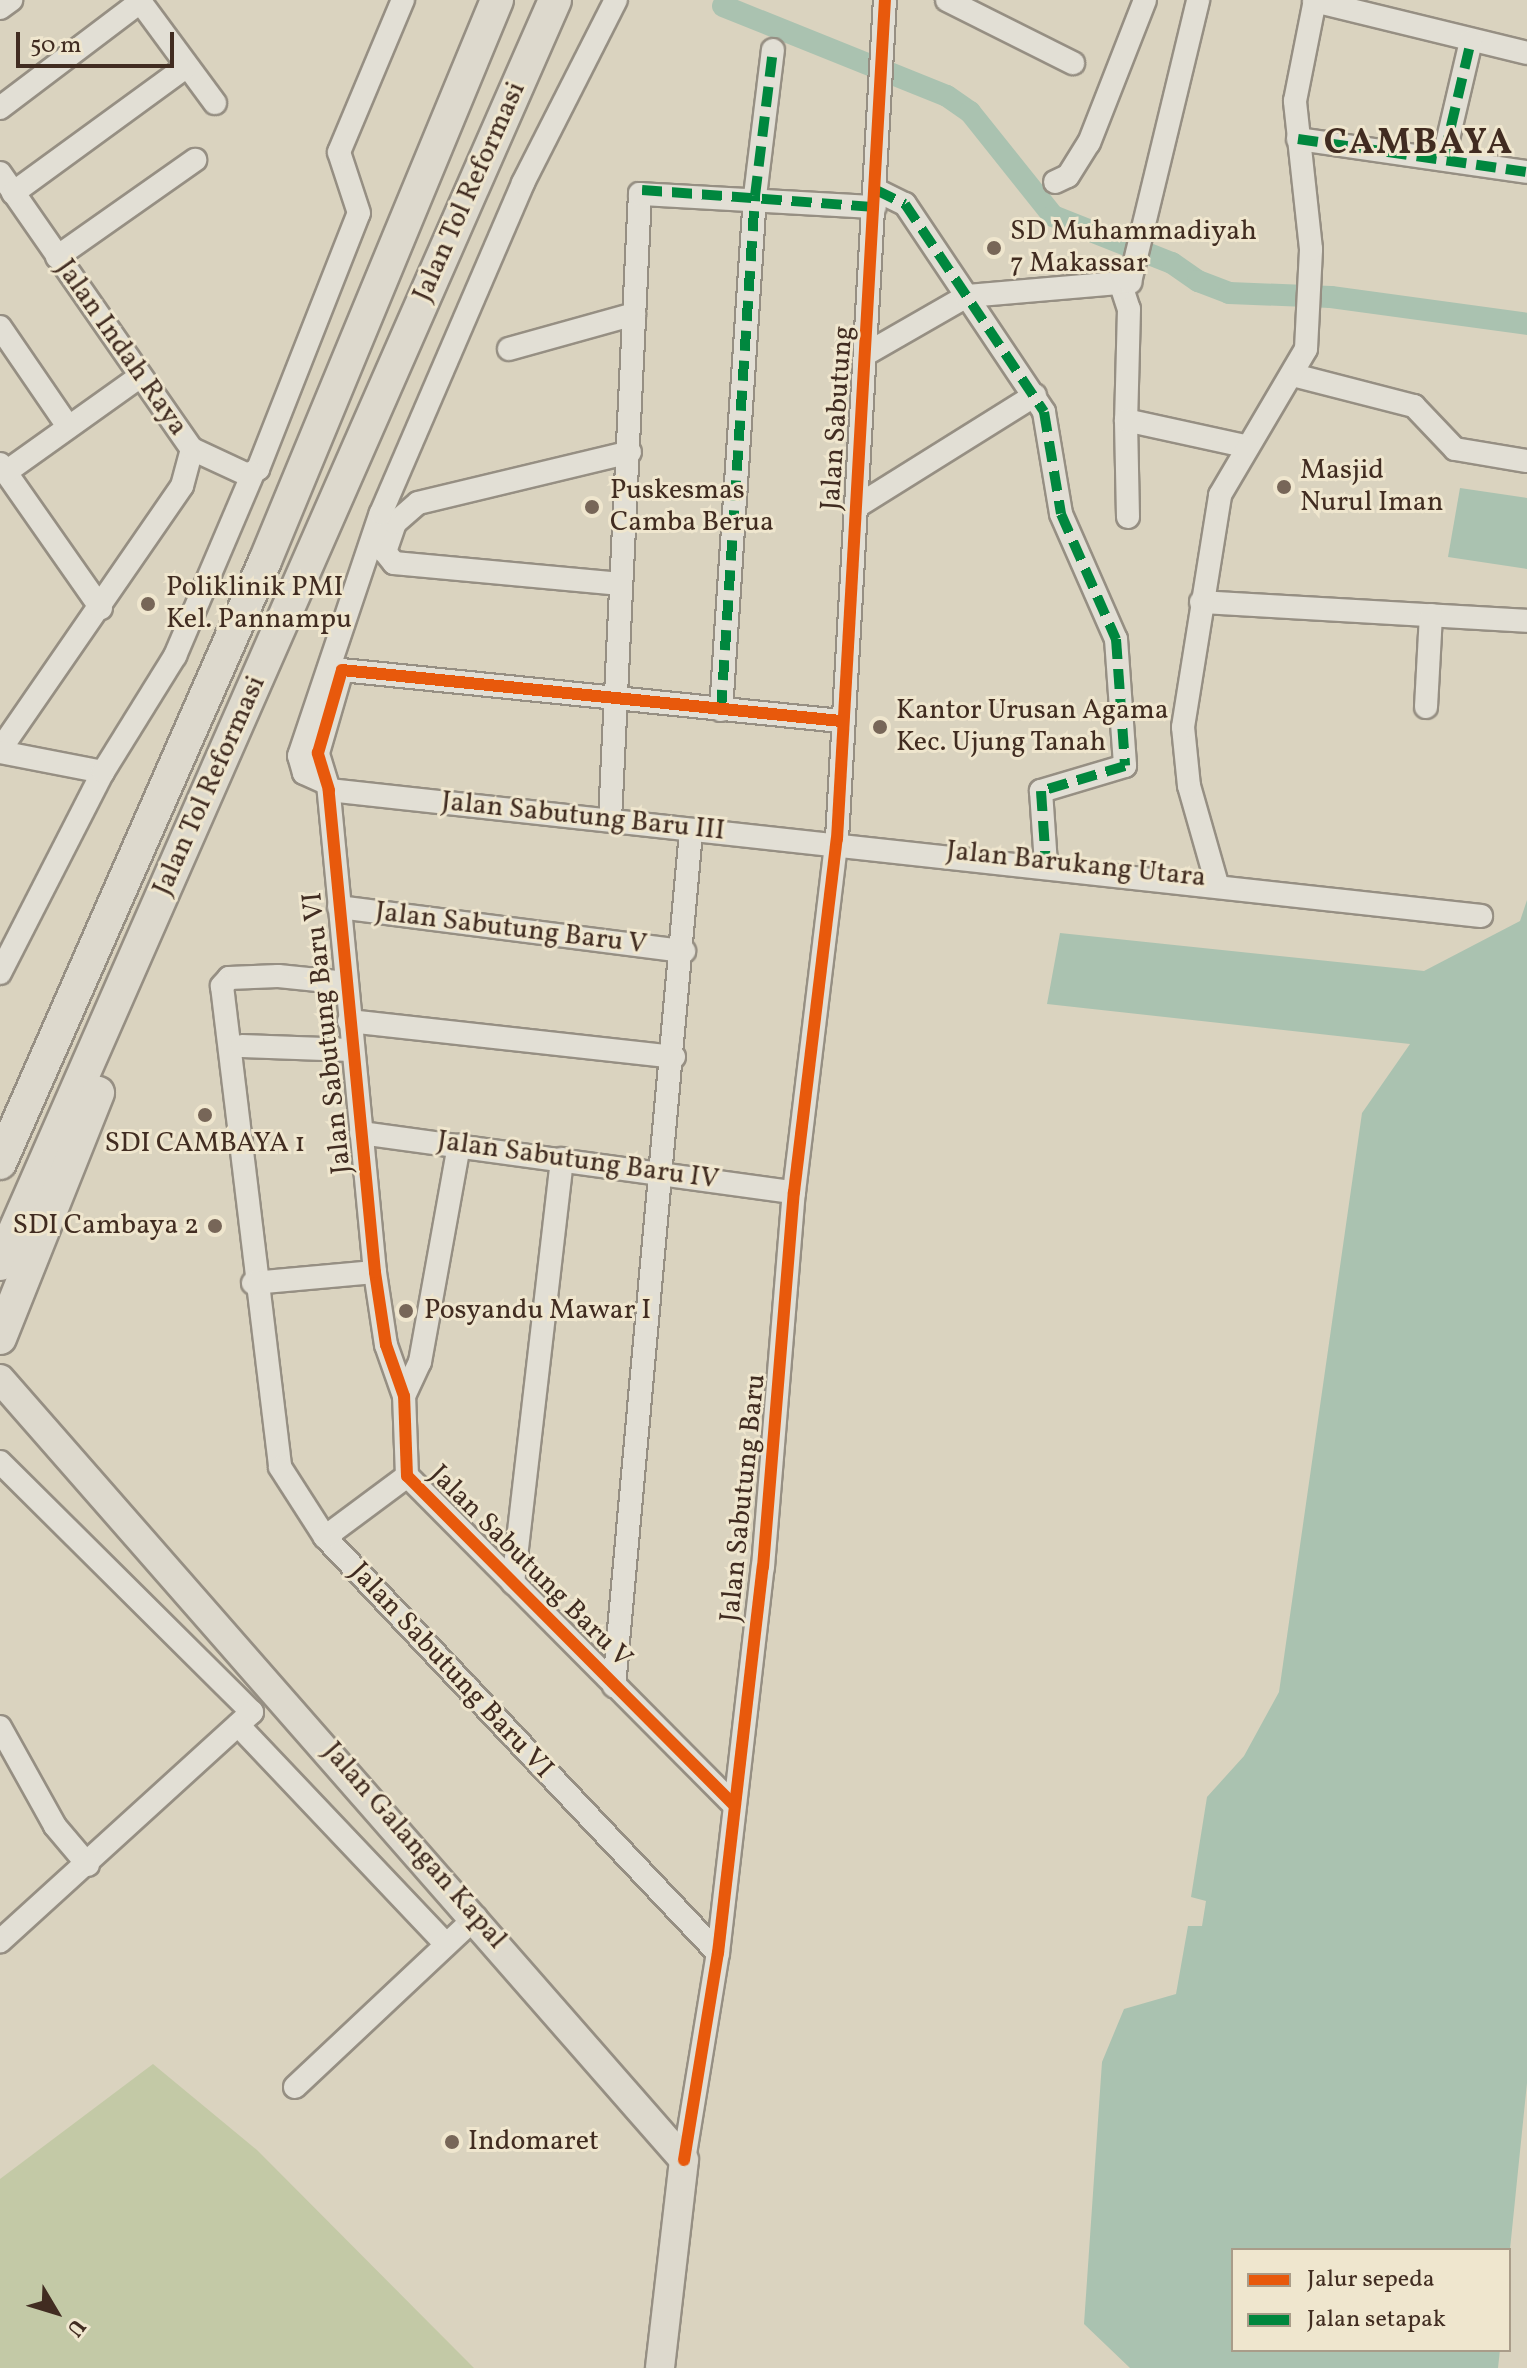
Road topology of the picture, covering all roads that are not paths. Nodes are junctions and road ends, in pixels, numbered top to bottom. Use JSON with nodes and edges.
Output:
{"nodes":[{"id":1,"x":11,"y":0,"type":"edge"},
{"id":2,"x":403,"y":0,"type":"edge"},
{"id":3,"x":497,"y":0,"type":"edge"},
{"id":4,"x":555,"y":0,"type":"edge"},
{"id":5,"x":616,"y":0,"type":"edge"},
{"id":6,"x":885,"y":0,"type":"edge"},
{"id":7,"x":947,"y":0,"type":"edge"},
{"id":8,"x":1145,"y":0,"type":"edge"},
{"id":9,"x":1198,"y":0,"type":"edge"},
{"id":10,"x":1314,"y":0,"type":"edge"},
{"id":11,"x":140,"y":1,"type":"edge"},
{"id":12,"x":0,"y":8,"type":"edge"},
{"id":13,"x":1471,"y":41,"type":"junction"},
{"id":14,"x":773,"y":50,"type":"dead end"},
{"id":15,"x":1527,"y":53,"type":"edge"},
{"id":16,"x":1073,"y":63,"type":"dead end"},
{"id":17,"x":186,"y":67,"type":"junction"},
{"id":18,"x":215,"y":103,"type":"dead end"},
{"id":19,"x":0,"y":108,"type":"edge"},
{"id":20,"x":1298,"y":139,"type":"junction"},
{"id":21,"x":1444,"y":156,"type":"junction"},
{"id":22,"x":195,"y":160,"type":"dead end"},
{"id":23,"x":1527,"y":172,"type":"edge"},
{"id":24,"x":0,"y":173,"type":"edge"},
{"id":25,"x":1055,"y":182,"type":"dead end"},
{"id":26,"x":13,"y":193,"type":"junction"},
{"id":27,"x":755,"y":196,"type":"junction"},
{"id":28,"x":876,"y":198,"type":"junction"},
{"id":29,"x":57,"y":257,"type":"junction"},
{"id":30,"x":1122,"y":288,"type":"junction"},
{"id":31,"x":967,"y":296,"type":"junction"},
{"id":32,"x":634,"y":314,"type":"junction"},
{"id":33,"x":0,"y":327,"type":"edge"},
{"id":34,"x":509,"y":349,"type":"dead end"},
{"id":35,"x":866,"y":354,"type":"junction"},
{"id":36,"x":1297,"y":376,"type":"junction"},
{"id":37,"x":139,"y":377,"type":"junction"},
{"id":38,"x":1035,"y":395,"type":"junction"},
{"id":39,"x":1126,"y":420,"type":"junction"},
{"id":40,"x":67,"y":425,"type":"junction"},
{"id":41,"x":1244,"y":446,"type":"junction"},
{"id":42,"x":192,"y":449,"type":"junction"},
{"id":43,"x":630,"y":452,"type":"junction"},
{"id":44,"x":1527,"y":461,"type":"edge"},
{"id":45,"x":3,"y":468,"type":"edge"},
{"id":46,"x":253,"y":473,"type":"junction"},
{"id":47,"x":856,"y":507,"type":"junction"},
{"id":48,"x":1128,"y":517,"type":"dead end"},
{"id":49,"x":300,"y":580,"type":"junction"},
{"id":50,"x":621,"y":584,"type":"junction"},
{"id":51,"x":1201,"y":602,"type":"junction"},
{"id":52,"x":101,"y":608,"type":"junction"},
{"id":53,"x":1431,"y":615,"type":"junction"},
{"id":54,"x":1527,"y":621,"type":"edge"},
{"id":55,"x":616,"y":699,"type":"junction"},
{"id":56,"x":1426,"y":707,"type":"dead end"},
{"id":57,"x":721,"y":710,"type":"junction"},
{"id":58,"x":841,"y":721,"type":"junction"},
{"id":59,"x":0,"y":751,"type":"edge"},
{"id":60,"x":103,"y":772,"type":"junction"},
{"id":61,"x":326,"y":786,"type":"junction"},
{"id":62,"x":610,"y":820,"type":"junction"},
{"id":63,"x":691,"y":831,"type":"junction"},
{"id":64,"x":837,"y":839,"type":"junction"},
{"id":65,"x":1046,"y":865,"type":"junction"},
{"id":66,"x":1217,"y":884,"type":"junction"},
{"id":67,"x":339,"y":907,"type":"junction"},
{"id":68,"x":1481,"y":916,"type":"dead end"},
{"id":69,"x":684,"y":951,"type":"junction"},
{"id":70,"x":0,"y":972,"type":"edge"},
{"id":71,"x":347,"y":983,"type":"junction"},
{"id":72,"x":349,"y":1021,"type":"junction"},
{"id":73,"x":242,"y":1046,"type":"dead end"},
{"id":74,"x":351,"y":1050,"type":"junction"},
{"id":75,"x":674,"y":1057,"type":"junction"},
{"id":76,"x":361,"y":1133,"type":"junction"},
{"id":77,"x":459,"y":1145,"type":"junction"},
{"id":78,"x":562,"y":1159,"type":"junction"},
{"id":79,"x":0,"y":1163,"type":"edge"},
{"id":80,"x":662,"y":1170,"type":"junction"},
{"id":81,"x":794,"y":1192,"type":"junction"},
{"id":82,"x":0,"y":1264,"type":"edge"},
{"id":83,"x":375,"y":1272,"type":"junction"},
{"id":84,"x":253,"y":1283,"type":"junction"},
{"id":85,"x":0,"y":1338,"type":"edge"},
{"id":86,"x":4,"y":1383,"type":"edge"},
{"id":87,"x":404,"y":1396,"type":"junction"},
{"id":88,"x":0,"y":1462,"type":"edge"},
{"id":89,"x":407,"y":1476,"type":"junction"},
{"id":90,"x":325,"y":1537,"type":"junction"},
{"id":91,"x":513,"y":1583,"type":"junction"},
{"id":92,"x":614,"y":1686,"type":"junction"},
{"id":93,"x":238,"y":1725,"type":"junction"},
{"id":94,"x":0,"y":1727,"type":"edge"},
{"id":95,"x":733,"y":1804,"type":"junction"},
{"id":96,"x":88,"y":1865,"type":"junction"},
{"id":97,"x":476,"y":1917,"type":"junction"},
{"id":98,"x":0,"y":1940,"type":"edge"},
{"id":99,"x":446,"y":1944,"type":"junction"},
{"id":100,"x":718,"y":1953,"type":"junction"},
{"id":101,"x":295,"y":2087,"type":"dead end"},
{"id":102,"x":684,"y":2160,"type":"junction"},
{"id":103,"x":660,"y":2368,"type":"edge"}],
"edges":[{"from":1,"to":12,"type":"street"},
{"from":2,"to":46,"type":"street"},
{"from":3,"to":79,"type":"highway","name":"Jalan Tol Reformasi"},
{"from":4,"to":49,"type":"highway","name":"Jalan Tol Reformasi"},
{"from":5,"to":61,"type":"street"},
{"from":6,"to":28,"type":"street","name":"Jalan Sabutung"},
{"from":7,"to":16,"type":"street"},
{"from":8,"to":25,"type":"street"},
{"from":9,"to":30,"type":"street"},
{"from":10,"to":13,"type":"street"},
{"from":10,"to":20,"type":"street","name":"Jalan Barukang Utara"},
{"from":11,"to":17,"type":"street"},
{"from":11,"to":19,"type":"street"},
{"from":13,"to":15,"type":"street"},
{"from":13,"to":21,"type":"street"},
{"from":14,"to":27,"type":"street"},
{"from":17,"to":18,"type":"street"},
{"from":17,"to":26,"type":"street"},
{"from":20,"to":21,"type":"street"},
{"from":20,"to":36,"type":"street","name":"Jalan Barukang Utara"},
{"from":21,"to":23,"type":"street"},
{"from":22,"to":29,"type":"street"},
{"from":24,"to":26,"type":"street","name":"Jalan Indah Raya"},
{"from":26,"to":29,"type":"street","name":"Jalan Indah Raya"},
{"from":27,"to":28,"type":"street"},
{"from":27,"to":32,"type":"street"},
{"from":27,"to":57,"type":"street"},
{"from":28,"to":31,"type":"street"},
{"from":28,"to":35,"type":"street","name":"Jalan Sabutung"},
{"from":29,"to":37,"type":"street","name":"Jalan Indah Raya"},
{"from":30,"to":31,"type":"street"},
{"from":30,"to":39,"type":"street"},
{"from":31,"to":35,"type":"street"},
{"from":31,"to":38,"type":"street"},
{"from":32,"to":34,"type":"street"},
{"from":32,"to":43,"type":"street"},
{"from":33,"to":40,"type":"street"},
{"from":35,"to":47,"type":"street","name":"Jalan Sabutung"},
{"from":36,"to":41,"type":"street","name":"Jalan Barukang Utara"},
{"from":36,"to":44,"type":"street"},
{"from":37,"to":40,"type":"street"},
{"from":37,"to":42,"type":"street","name":"Jalan Indah Raya"},
{"from":38,"to":47,"type":"street"},
{"from":38,"to":65,"type":"street"},
{"from":39,"to":41,"type":"street"},
{"from":39,"to":48,"type":"street"},
{"from":40,"to":45,"type":"street"},
{"from":41,"to":51,"type":"street","name":"Jalan Barukang Utara"},
{"from":42,"to":46,"type":"street"},
{"from":42,"to":52,"type":"street","name":"Jalan Indah Raya"},
{"from":43,"to":50,"type":"street"},
{"from":43,"to":50,"type":"street"},
{"from":45,"to":52,"type":"street"},
{"from":46,"to":60,"type":"street"},
{"from":47,"to":58,"type":"street","name":"Jalan Sabutung"},
{"from":49,"to":82,"type":"highway","name":"Jalan Tol Reformasi"},
{"from":49,"to":85,"type":"highway"},
{"from":50,"to":55,"type":"street"},
{"from":51,"to":53,"type":"street"},
{"from":51,"to":66,"type":"street","name":"Jalan Barukang Utara"},
{"from":52,"to":59,"type":"street","name":"Jalan Indah Raya"},
{"from":53,"to":54,"type":"street"},
{"from":53,"to":56,"type":"street"},
{"from":55,"to":57,"type":"street"},
{"from":55,"to":61,"type":"street","name":"Jalan Sabutung Baru VI"},
{"from":55,"to":62,"type":"street"},
{"from":57,"to":58,"type":"street"},
{"from":58,"to":64,"type":"street","name":"Jalan Sabutung"},
{"from":59,"to":60,"type":"street"},
{"from":60,"to":70,"type":"street"},
{"from":61,"to":62,"type":"street","name":"Jalan Sabutung Baru III"},
{"from":61,"to":67,"type":"street","name":"Jalan Sabutung Baru VI"},
{"from":62,"to":63,"type":"street","name":"Jalan Sabutung Baru III"},
{"from":63,"to":64,"type":"street","name":"Jalan Sabutung Baru III"},
{"from":63,"to":69,"type":"street"},
{"from":64,"to":65,"type":"street","name":"Jalan Barukang Utara"},
{"from":64,"to":81,"type":"street","name":"Jalan Sabutung Baru"},
{"from":65,"to":66,"type":"street","name":"Jalan Barukang Utara"},
{"from":66,"to":68,"type":"street"},
{"from":67,"to":69,"type":"street","name":"Jalan Sabutung Baru V"},
{"from":67,"to":71,"type":"street","name":"Jalan Sabutung Baru VI"},
{"from":69,"to":75,"type":"street"},
{"from":71,"to":72,"type":"street","name":"Jalan Sabutung Baru VI"},
{"from":71,"to":84,"type":"street","name":"Jalan Sabutung Baru VI"},
{"from":72,"to":74,"type":"street","name":"Jalan Sabutung Baru VI"},
{"from":72,"to":75,"type":"street"},
{"from":73,"to":74,"type":"street"},
{"from":74,"to":76,"type":"street","name":"Jalan Sabutung Baru VI"},
{"from":75,"to":80,"type":"street"},
{"from":76,"to":77,"type":"street","name":"Jalan Sabutung Baru IV"},
{"from":76,"to":83,"type":"street","name":"Jalan Sabutung Baru VI"},
{"from":77,"to":78,"type":"street","name":"Jalan Sabutung Baru IV"},
{"from":77,"to":87,"type":"street"},
{"from":78,"to":80,"type":"street","name":"Jalan Sabutung Baru IV"},
{"from":78,"to":91,"type":"street"},
{"from":80,"to":81,"type":"street","name":"Jalan Sabutung Baru IV"},
{"from":80,"to":92,"type":"street"},
{"from":81,"to":95,"type":"street","name":"Jalan Sabutung Baru"},
{"from":83,"to":84,"type":"street"},
{"from":83,"to":87,"type":"street","name":"Jalan Sabutung Baru V"},
{"from":84,"to":90,"type":"street","name":"Jalan Sabutung Baru VI"},
{"from":86,"to":97,"type":"main road","name":"Jalan Galangan Kapal"},
{"from":87,"to":89,"type":"street","name":"Jalan Sabutung Baru V"},
{"from":88,"to":93,"type":"street"},
{"from":89,"to":90,"type":"street"},
{"from":89,"to":91,"type":"street","name":"Jalan Sabutung Baru V"},
{"from":90,"to":100,"type":"street","name":"Jalan Sabutung Baru VI"},
{"from":91,"to":92,"type":"street","name":"Jalan Sabutung Baru V"},
{"from":92,"to":95,"type":"street","name":"Jalan Sabutung Baru V"},
{"from":93,"to":96,"type":"street"},
{"from":93,"to":99,"type":"street"},
{"from":94,"to":96,"type":"street"},
{"from":95,"to":100,"type":"street","name":"Jalan Sabutung Baru"},
{"from":96,"to":98,"type":"street"},
{"from":97,"to":99,"type":"street"},
{"from":97,"to":102,"type":"main road","name":"Jalan Galangan Kapal"},
{"from":99,"to":101,"type":"street"},
{"from":100,"to":102,"type":"street","name":"Jalan Sabutung Baru"},
{"from":102,"to":103,"type":"main road"}]}
